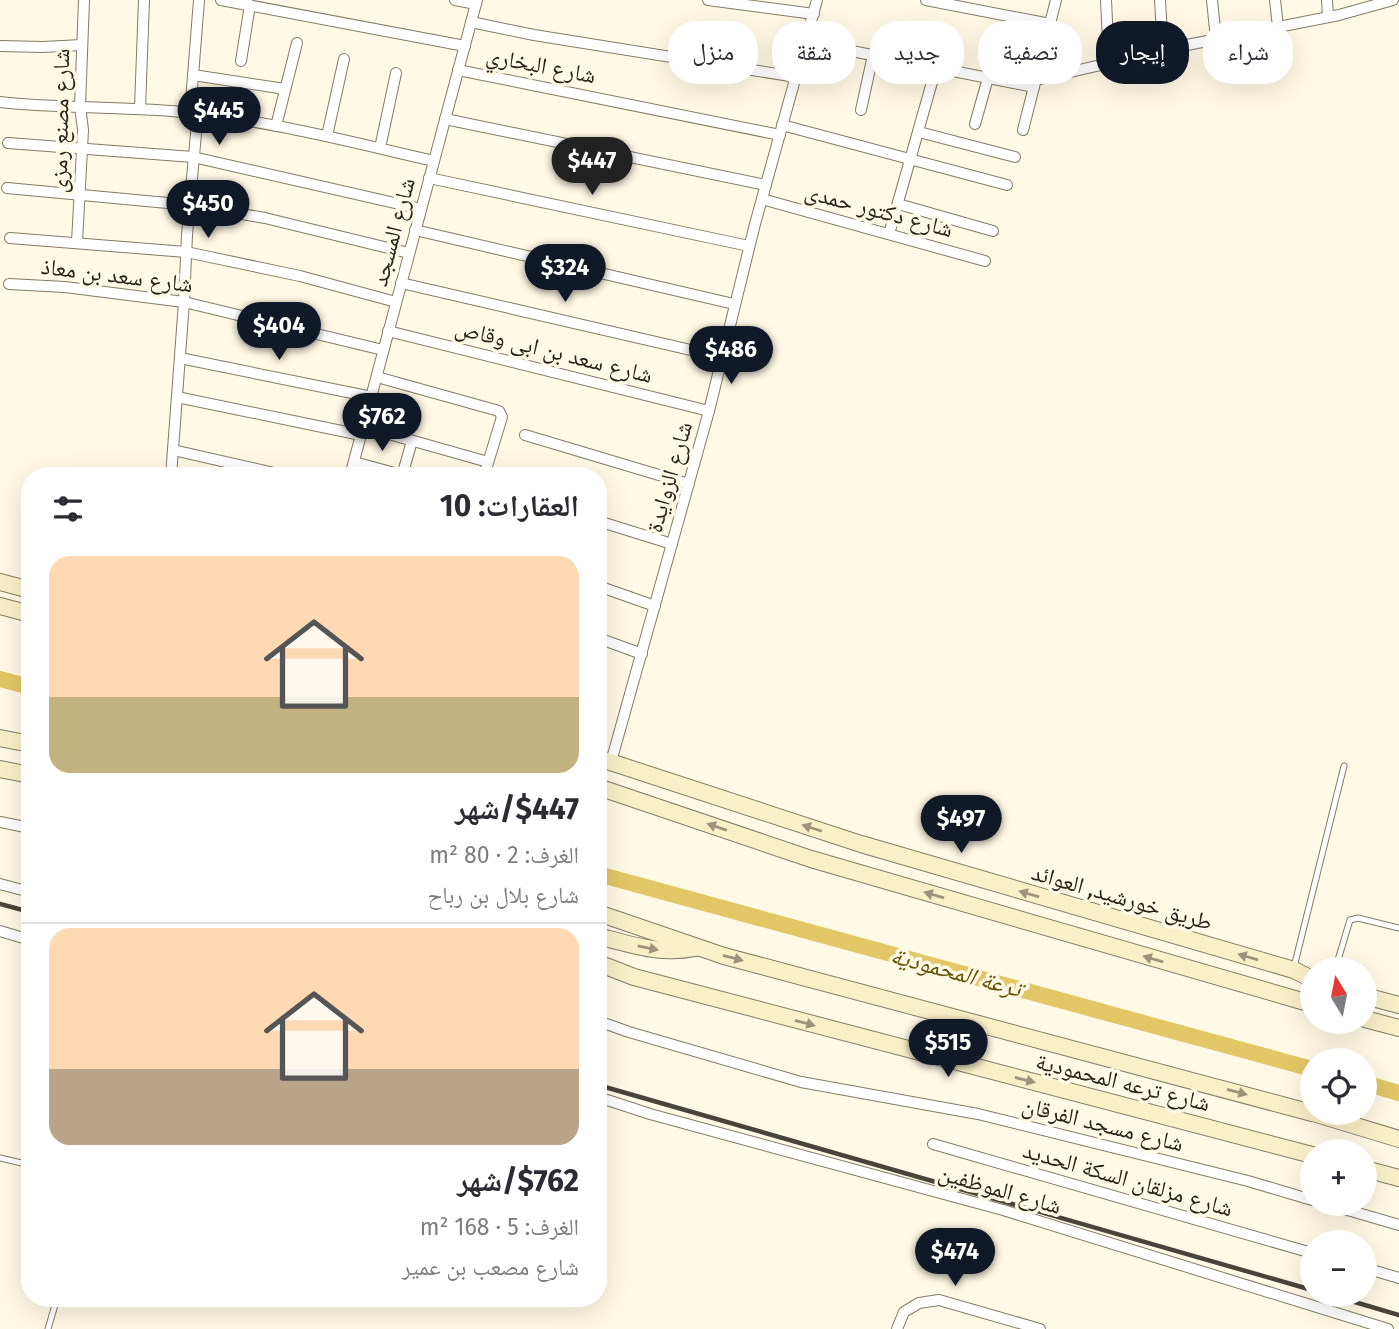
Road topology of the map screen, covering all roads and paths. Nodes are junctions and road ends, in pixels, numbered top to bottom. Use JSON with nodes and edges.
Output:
{"nodes":[{"id":1,"x":84,"y":0,"type":"edge"},
{"id":2,"x":144,"y":0,"type":"edge"},
{"id":3,"x":199,"y":0,"type":"edge"},
{"id":4,"x":221,"y":0,"type":"edge"},
{"id":5,"x":455,"y":0,"type":"edge"},
{"id":6,"x":708,"y":0,"type":"edge"},
{"id":7,"x":817,"y":0,"type":"edge"},
{"id":8,"x":926,"y":0,"type":"edge"},
{"id":9,"x":1056,"y":0,"type":"edge"},
{"id":10,"x":1106,"y":0,"type":"edge"},
{"id":11,"x":1160,"y":0,"type":"edge"},
{"id":12,"x":1212,"y":0,"type":"edge"},
{"id":13,"x":1275,"y":0,"type":"edge"},
{"id":14,"x":1327,"y":0,"type":"edge"},
{"id":15,"x":1393,"y":0,"type":"edge"},
{"id":16,"x":1381,"y":1,"type":"edge"},
{"id":17,"x":476,"y":2,"type":"edge"},
{"id":18,"x":250,"y":5,"type":"junction"},
{"id":19,"x":814,"y":14,"type":"junction"},
{"id":20,"x":1328,"y":18,"type":"junction"},
{"id":21,"x":812,"y":21,"type":"edge"},
{"id":22,"x":1034,"y":21,"type":"edge"},
{"id":23,"x":1051,"y":21,"type":"edge"},
{"id":24,"x":1107,"y":21,"type":"edge"},
{"id":25,"x":1161,"y":21,"type":"edge"},
{"id":26,"x":1214,"y":21,"type":"edge"},
{"id":27,"x":1277,"y":21,"type":"edge"},
{"id":28,"x":471,"y":22,"type":"junction"},
{"id":29,"x":1293,"y":24,"type":"edge"},
{"id":30,"x":297,"y":43,"type":"dead end"},
{"id":31,"x":82,"y":45,"type":"junction"},
{"id":32,"x":0,"y":46,"type":"edge"},
{"id":33,"x":465,"y":46,"type":"junction"},
{"id":34,"x":344,"y":59,"type":"dead end"},
{"id":35,"x":241,"y":61,"type":"dead end"},
{"id":36,"x":870,"y":69,"type":"edge"},
{"id":37,"x":458,"y":70,"type":"junction"},
{"id":38,"x":396,"y":73,"type":"dead end"},
{"id":39,"x":772,"y":73,"type":"edge"},
{"id":40,"x":193,"y":75,"type":"junction"},
{"id":41,"x":794,"y":84,"type":"edge"},
{"id":42,"x":932,"y":84,"type":"edge"},
{"id":43,"x":986,"y":84,"type":"edge"},
{"id":44,"x":1035,"y":84,"type":"edge"},
{"id":45,"x":285,"y":89,"type":"junction"},
{"id":46,"x":0,"y":102,"type":"edge"},
{"id":47,"x":80,"y":106,"type":"junction"},
{"id":48,"x":140,"y":108,"type":"junction"},
{"id":49,"x":861,"y":110,"type":"dead end"},
{"id":50,"x":195,"y":113,"type":"junction"},
{"id":51,"x":445,"y":118,"type":"junction"},
{"id":52,"x":975,"y":124,"type":"dead end"},
{"id":53,"x":276,"y":126,"type":"junction"},
{"id":54,"x":781,"y":130,"type":"junction"},
{"id":55,"x":1023,"y":130,"type":"dead end"},
{"id":56,"x":919,"y":132,"type":"junction"},
{"id":57,"x":327,"y":136,"type":"junction"},
{"id":58,"x":8,"y":144,"type":"dead end"},
{"id":59,"x":82,"y":147,"type":"junction"},
{"id":60,"x":380,"y":148,"type":"junction"},
{"id":61,"x":1015,"y":157,"type":"dead end"},
{"id":62,"x":194,"y":158,"type":"junction"},
{"id":63,"x":910,"y":159,"type":"junction"},
{"id":64,"x":434,"y":161,"type":"junction"},
{"id":65,"x":429,"y":178,"type":"junction"},
{"id":66,"x":766,"y":185,"type":"junction"},
{"id":67,"x":1007,"y":185,"type":"dead end"},
{"id":68,"x":7,"y":188,"type":"dead end"},
{"id":69,"x":80,"y":194,"type":"junction"},
{"id":70,"x":762,"y":199,"type":"junction"},
{"id":71,"x":898,"y":204,"type":"junction"},
{"id":72,"x":189,"y":205,"type":"junction"},
{"id":73,"x":421,"y":209,"type":"junction"},
{"id":74,"x":415,"y":230,"type":"junction"},
{"id":75,"x":993,"y":231,"type":"dead end"},
{"id":76,"x":889,"y":234,"type":"junction"},
{"id":77,"x":10,"y":238,"type":"dead end"},
{"id":78,"x":77,"y":242,"type":"junction"},
{"id":79,"x":749,"y":246,"type":"junction"},
{"id":80,"x":186,"y":252,"type":"junction"},
{"id":81,"x":409,"y":253,"type":"junction"},
{"id":82,"x":985,"y":261,"type":"dead end"},
{"id":83,"x":401,"y":283,"type":"junction"},
{"id":84,"x":9,"y":284,"type":"dead end"},
{"id":85,"x":184,"y":302,"type":"junction"},
{"id":86,"x":396,"y":302,"type":"junction"},
{"id":87,"x":734,"y":304,"type":"junction"},
{"id":88,"x":388,"y":331,"type":"junction"},
{"id":89,"x":383,"y":350,"type":"junction"},
{"id":90,"x":721,"y":357,"type":"junction"},
{"id":91,"x":180,"y":358,"type":"junction"},
{"id":92,"x":377,"y":377,"type":"junction"},
{"id":93,"x":177,"y":397,"type":"junction"},
{"id":94,"x":372,"y":397,"type":"junction"},
{"id":95,"x":709,"y":411,"type":"junction"},
{"id":96,"x":363,"y":431,"type":"junction"},
{"id":97,"x":525,"y":435,"type":"dead end"},
{"id":98,"x":412,"y":441,"type":"junction"},
{"id":99,"x":173,"y":450,"type":"junction"},
{"id":100,"x":354,"y":462,"type":"junction"},
{"id":101,"x":488,"y":462,"type":"junction"},
{"id":102,"x":171,"y":467,"type":"edge"},
{"id":103,"x":248,"y":467,"type":"edge"},
{"id":104,"x":353,"y":467,"type":"edge"},
{"id":105,"x":372,"y":467,"type":"edge"},
{"id":106,"x":404,"y":467,"type":"edge"},
{"id":107,"x":487,"y":467,"type":"edge"},
{"id":108,"x":688,"y":484,"type":"junction"},
{"id":109,"x":607,"y":524,"type":"edge"},
{"id":110,"x":672,"y":544,"type":"junction"},
{"id":111,"x":0,"y":582,"type":"edge"},
{"id":112,"x":21,"y":588,"type":"edge"},
{"id":113,"x":607,"y":589,"type":"edge"},
{"id":114,"x":655,"y":606,"type":"junction"},
{"id":115,"x":607,"y":641,"type":"edge"},
{"id":116,"x":642,"y":654,"type":"junction"},
{"id":117,"x":0,"y":738,"type":"edge"},
{"id":118,"x":21,"y":742,"type":"edge"},
{"id":119,"x":607,"y":754,"type":"edge"},
{"id":120,"x":607,"y":761,"type":"edge"},
{"id":121,"x":1344,"y":766,"type":"dead end"},
{"id":122,"x":0,"y":769,"type":"edge"},
{"id":123,"x":21,"y":773,"type":"edge"},
{"id":124,"x":607,"y":791,"type":"edge"},
{"id":125,"x":0,"y":822,"type":"edge"},
{"id":126,"x":21,"y":826,"type":"edge"},
{"id":127,"x":0,"y":884,"type":"edge"},
{"id":128,"x":21,"y":890,"type":"edge"},
{"id":129,"x":607,"y":916,"type":"edge"},
{"id":130,"x":1399,"y":928,"type":"edge"},
{"id":131,"x":0,"y":931,"type":"edge"},
{"id":132,"x":21,"y":937,"type":"edge"},
{"id":133,"x":607,"y":938,"type":"edge"},
{"id":134,"x":698,"y":947,"type":"junction"},
{"id":135,"x":1339,"y":957,"type":"edge"},
{"id":136,"x":607,"y":966,"type":"edge"},
{"id":137,"x":1294,"y":970,"type":"junction"},
{"id":138,"x":1300,"y":973,"type":"edge"},
{"id":139,"x":1377,"y":999,"type":"edge"},
{"id":140,"x":1300,"y":1001,"type":"edge"},
{"id":141,"x":1399,"y":1005,"type":"edge"},
{"id":142,"x":1377,"y":1022,"type":"edge"},
{"id":143,"x":607,"y":1024,"type":"edge"},
{"id":144,"x":1399,"y":1028,"type":"edge"},
{"id":145,"x":607,"y":1100,"type":"edge"},
{"id":146,"x":1300,"y":1109,"type":"edge"},
{"id":147,"x":1353,"y":1125,"type":"edge"},
{"id":148,"x":1399,"y":1139,"type":"edge"},
{"id":149,"x":933,"y":1144,"type":"dead end"},
{"id":150,"x":1300,"y":1152,"type":"edge"},
{"id":151,"x":0,"y":1158,"type":"edge"},
{"id":152,"x":21,"y":1163,"type":"edge"},
{"id":153,"x":1377,"y":1172,"type":"edge"},
{"id":154,"x":1399,"y":1178,"type":"edge"},
{"id":155,"x":1300,"y":1196,"type":"edge"},
{"id":156,"x":1368,"y":1216,"type":"edge"},
{"id":157,"x":1399,"y":1225,"type":"edge"},
{"id":158,"x":1300,"y":1250,"type":"edge"},
{"id":159,"x":1377,"y":1272,"type":"edge"},
{"id":160,"x":1399,"y":1278,"type":"edge"},
{"id":161,"x":54,"y":1307,"type":"edge"},
{"id":162,"x":48,"y":1329,"type":"edge"},
{"id":163,"x":897,"y":1329,"type":"edge"},
{"id":164,"x":1040,"y":1329,"type":"edge"},
{"id":165,"x":1388,"y":1329,"type":"edge"}],
"edges":[{"from":1,"to":31,"type":"street","name":"شارع مصنع رمزى"},
{"from":2,"to":48,"type":"street"},
{"from":3,"to":40,"type":"street"},
{"from":4,"to":18,"type":"street"},
{"from":5,"to":17,"type":"street"},
{"from":6,"to":19,"type":"street"},
{"from":7,"to":19,"type":"street","name":"شارع الزوايدة"},
{"from":8,"to":22,"type":"street"},
{"from":9,"to":23,"type":"street"},
{"from":10,"to":24,"type":"street"},
{"from":11,"to":25,"type":"street"},
{"from":12,"to":26,"type":"street"},
{"from":13,"to":27,"type":"street"},
{"from":14,"to":20,"type":"street"},
{"from":15,"to":16,"type":"street"},
{"from":16,"to":20,"type":"street"},
{"from":17,"to":28,"type":"street","name":"شارع المسجد"},
{"from":18,"to":33,"type":"street"},
{"from":18,"to":35,"type":"street"},
{"from":19,"to":21,"type":"street","name":"شارع الزوايدة"},
{"from":20,"to":29,"type":"street"},
{"from":28,"to":33,"type":"street","name":"شارع المسجد"},
{"from":28,"to":39,"type":"street"},
{"from":30,"to":45,"type":"street"},
{"from":31,"to":32,"type":"street"},
{"from":31,"to":47,"type":"street","name":"شارع مصنع رمزى"},
{"from":33,"to":37,"type":"street","name":"شارع المسجد"},
{"from":34,"to":57,"type":"street"},
{"from":36,"to":49,"type":"street"},
{"from":37,"to":51,"type":"street","name":"شارع المسجد"},
{"from":37,"to":54,"type":"street","name":"شارع البخاري"},
{"from":38,"to":60,"type":"street"},
{"from":40,"to":45,"type":"street"},
{"from":40,"to":50,"type":"street"},
{"from":41,"to":54,"type":"street","name":"شارع الزوايدة"},
{"from":42,"to":56,"type":"street"},
{"from":43,"to":52,"type":"street"},
{"from":44,"to":55,"type":"street"},
{"from":45,"to":53,"type":"street"},
{"from":46,"to":47,"type":"street"},
{"from":47,"to":48,"type":"street"},
{"from":47,"to":59,"type":"street","name":"شارع مصنع رمزى"},
{"from":48,"to":50,"type":"street"},
{"from":50,"to":53,"type":"street"},
{"from":50,"to":62,"type":"street"},
{"from":51,"to":64,"type":"street","name":"شارع المسجد"},
{"from":51,"to":66,"type":"street"},
{"from":53,"to":57,"type":"street"},
{"from":54,"to":63,"type":"street","name":"شارع البخاري"},
{"from":54,"to":66,"type":"street","name":"شارع الزوايدة"},
{"from":56,"to":61,"type":"street"},
{"from":56,"to":63,"type":"street"},
{"from":57,"to":60,"type":"street"},
{"from":58,"to":59,"type":"street"},
{"from":59,"to":62,"type":"street"},
{"from":59,"to":69,"type":"street","name":"شارع مصنع رمزى"},
{"from":60,"to":64,"type":"street"},
{"from":62,"to":72,"type":"street"},
{"from":62,"to":73,"type":"street"},
{"from":63,"to":67,"type":"street","name":"شارع البخاري"},
{"from":63,"to":71,"type":"street"},
{"from":64,"to":65,"type":"street","name":"شارع المسجد"},
{"from":65,"to":73,"type":"street","name":"شارع المسجد"},
{"from":65,"to":79,"type":"street"},
{"from":66,"to":70,"type":"street","name":"شارع الزوايدة"},
{"from":68,"to":69,"type":"street"},
{"from":69,"to":72,"type":"street"},
{"from":69,"to":78,"type":"street","name":"شارع مصنع رمزى"},
{"from":70,"to":76,"type":"street","name":"شارع دكتور حمدى"},
{"from":70,"to":79,"type":"street","name":"شارع الزوايدة"},
{"from":71,"to":75,"type":"street"},
{"from":71,"to":76,"type":"street"},
{"from":72,"to":80,"type":"street"},
{"from":72,"to":81,"type":"street"},
{"from":73,"to":74,"type":"street","name":"شارع المسجد"},
{"from":74,"to":81,"type":"street","name":"شارع المسجد"},
{"from":74,"to":87,"type":"street"},
{"from":76,"to":82,"type":"street","name":"شارع دكتور حمدى"},
{"from":77,"to":78,"type":"street"},
{"from":78,"to":80,"type":"street"},
{"from":79,"to":87,"type":"street","name":"شارع الزوايدة"},
{"from":80,"to":85,"type":"street"},
{"from":80,"to":86,"type":"street"},
{"from":81,"to":83,"type":"street","name":"شارع المسجد"},
{"from":83,"to":86,"type":"street","name":"شارع المسجد"},
{"from":83,"to":90,"type":"street"},
{"from":84,"to":85,"type":"street","name":"شارع سعد بن معاذ"},
{"from":85,"to":89,"type":"street","name":"شارع سعد بن معاذ"},
{"from":85,"to":91,"type":"street"},
{"from":86,"to":88,"type":"street","name":"شارع المسجد"},
{"from":87,"to":90,"type":"street","name":"شارع الزوايدة"},
{"from":88,"to":89,"type":"street","name":"شارع المسجد"},
{"from":88,"to":95,"type":"street","name":"شارع سعد بن ابى وقاص"},
{"from":89,"to":92,"type":"street","name":"شارع المسجد"},
{"from":90,"to":95,"type":"street","name":"شارع الزوايدة"},
{"from":91,"to":93,"type":"street"},
{"from":91,"to":94,"type":"street"},
{"from":92,"to":94,"type":"street","name":"شارع المسجد"},
{"from":92,"to":101,"type":"street"},
{"from":93,"to":96,"type":"street"},
{"from":93,"to":99,"type":"street"},
{"from":94,"to":96,"type":"street","name":"شارع المسجد"},
{"from":95,"to":108,"type":"street","name":"شارع الزوايدة"},
{"from":96,"to":98,"type":"street"},
{"from":96,"to":100,"type":"street","name":"شارع المسجد"},
{"from":97,"to":108,"type":"street"},
{"from":98,"to":101,"type":"street"},
{"from":98,"to":106,"type":"street"},
{"from":99,"to":102,"type":"street"},
{"from":99,"to":103,"type":"street"},
{"from":100,"to":104,"type":"street","name":"شارع المسجد"},
{"from":100,"to":105,"type":"street"},
{"from":101,"to":107,"type":"street"},
{"from":108,"to":110,"type":"street","name":"شارع الزوايدة"},
{"from":109,"to":110,"type":"street"},
{"from":110,"to":114,"type":"street","name":"شارع الزوايدة"},
{"from":111,"to":112,"type":"main road"},
{"from":113,"to":114,"type":"street"},
{"from":114,"to":116,"type":"street","name":"شارع الزوايدة"},
{"from":115,"to":116,"type":"street"},
{"from":116,"to":119,"type":"street","name":"شارع الزوايدة"},
{"from":117,"to":118,"type":"main road"},
{"from":137,"to":120,"type":"main road","name":"طريق خورشيد, العوائد","one_way":true},
{"from":121,"to":137,"type":"lane"},
{"from":122,"to":123,"type":"main road"},
{"from":140,"to":124,"type":"main road","one_way":true},
{"from":125,"to":126,"type":"street"},
{"from":127,"to":128,"type":"street"},
{"from":129,"to":134,"type":"main road"},
{"from":130,"to":135,"type":"lane"},
{"from":131,"to":132,"type":"street"},
{"from":133,"to":134,"type":"main road","one_way":true},
{"from":134,"to":146,"type":"main road","one_way":true},
{"from":136,"to":150,"type":"main road","name":"شارع ترعه المحمودية","one_way":true},
{"from":137,"to":138,"type":"main road","name":"طريق خورشيد, العوائد"},
{"from":139,"to":141,"type":"main road"},
{"from":142,"to":144,"type":"main road"},
{"from":143,"to":155,"type":"street","name":"شارع مسجد الفرقان"},
{"from":145,"to":165,"type":"street","name":"شارع الموظفين"},
{"from":147,"to":148,"type":"main road"},
{"from":149,"to":158,"type":"street","name":"شارع مزلقان السكة الحديد"},
{"from":151,"to":152,"type":"lane"},
{"from":153,"to":154,"type":"main road"},
{"from":156,"to":157,"type":"street"},
{"from":159,"to":160,"type":"street"},
{"from":161,"to":162,"type":"lane"},
{"from":163,"to":164,"type":"street"}]}
